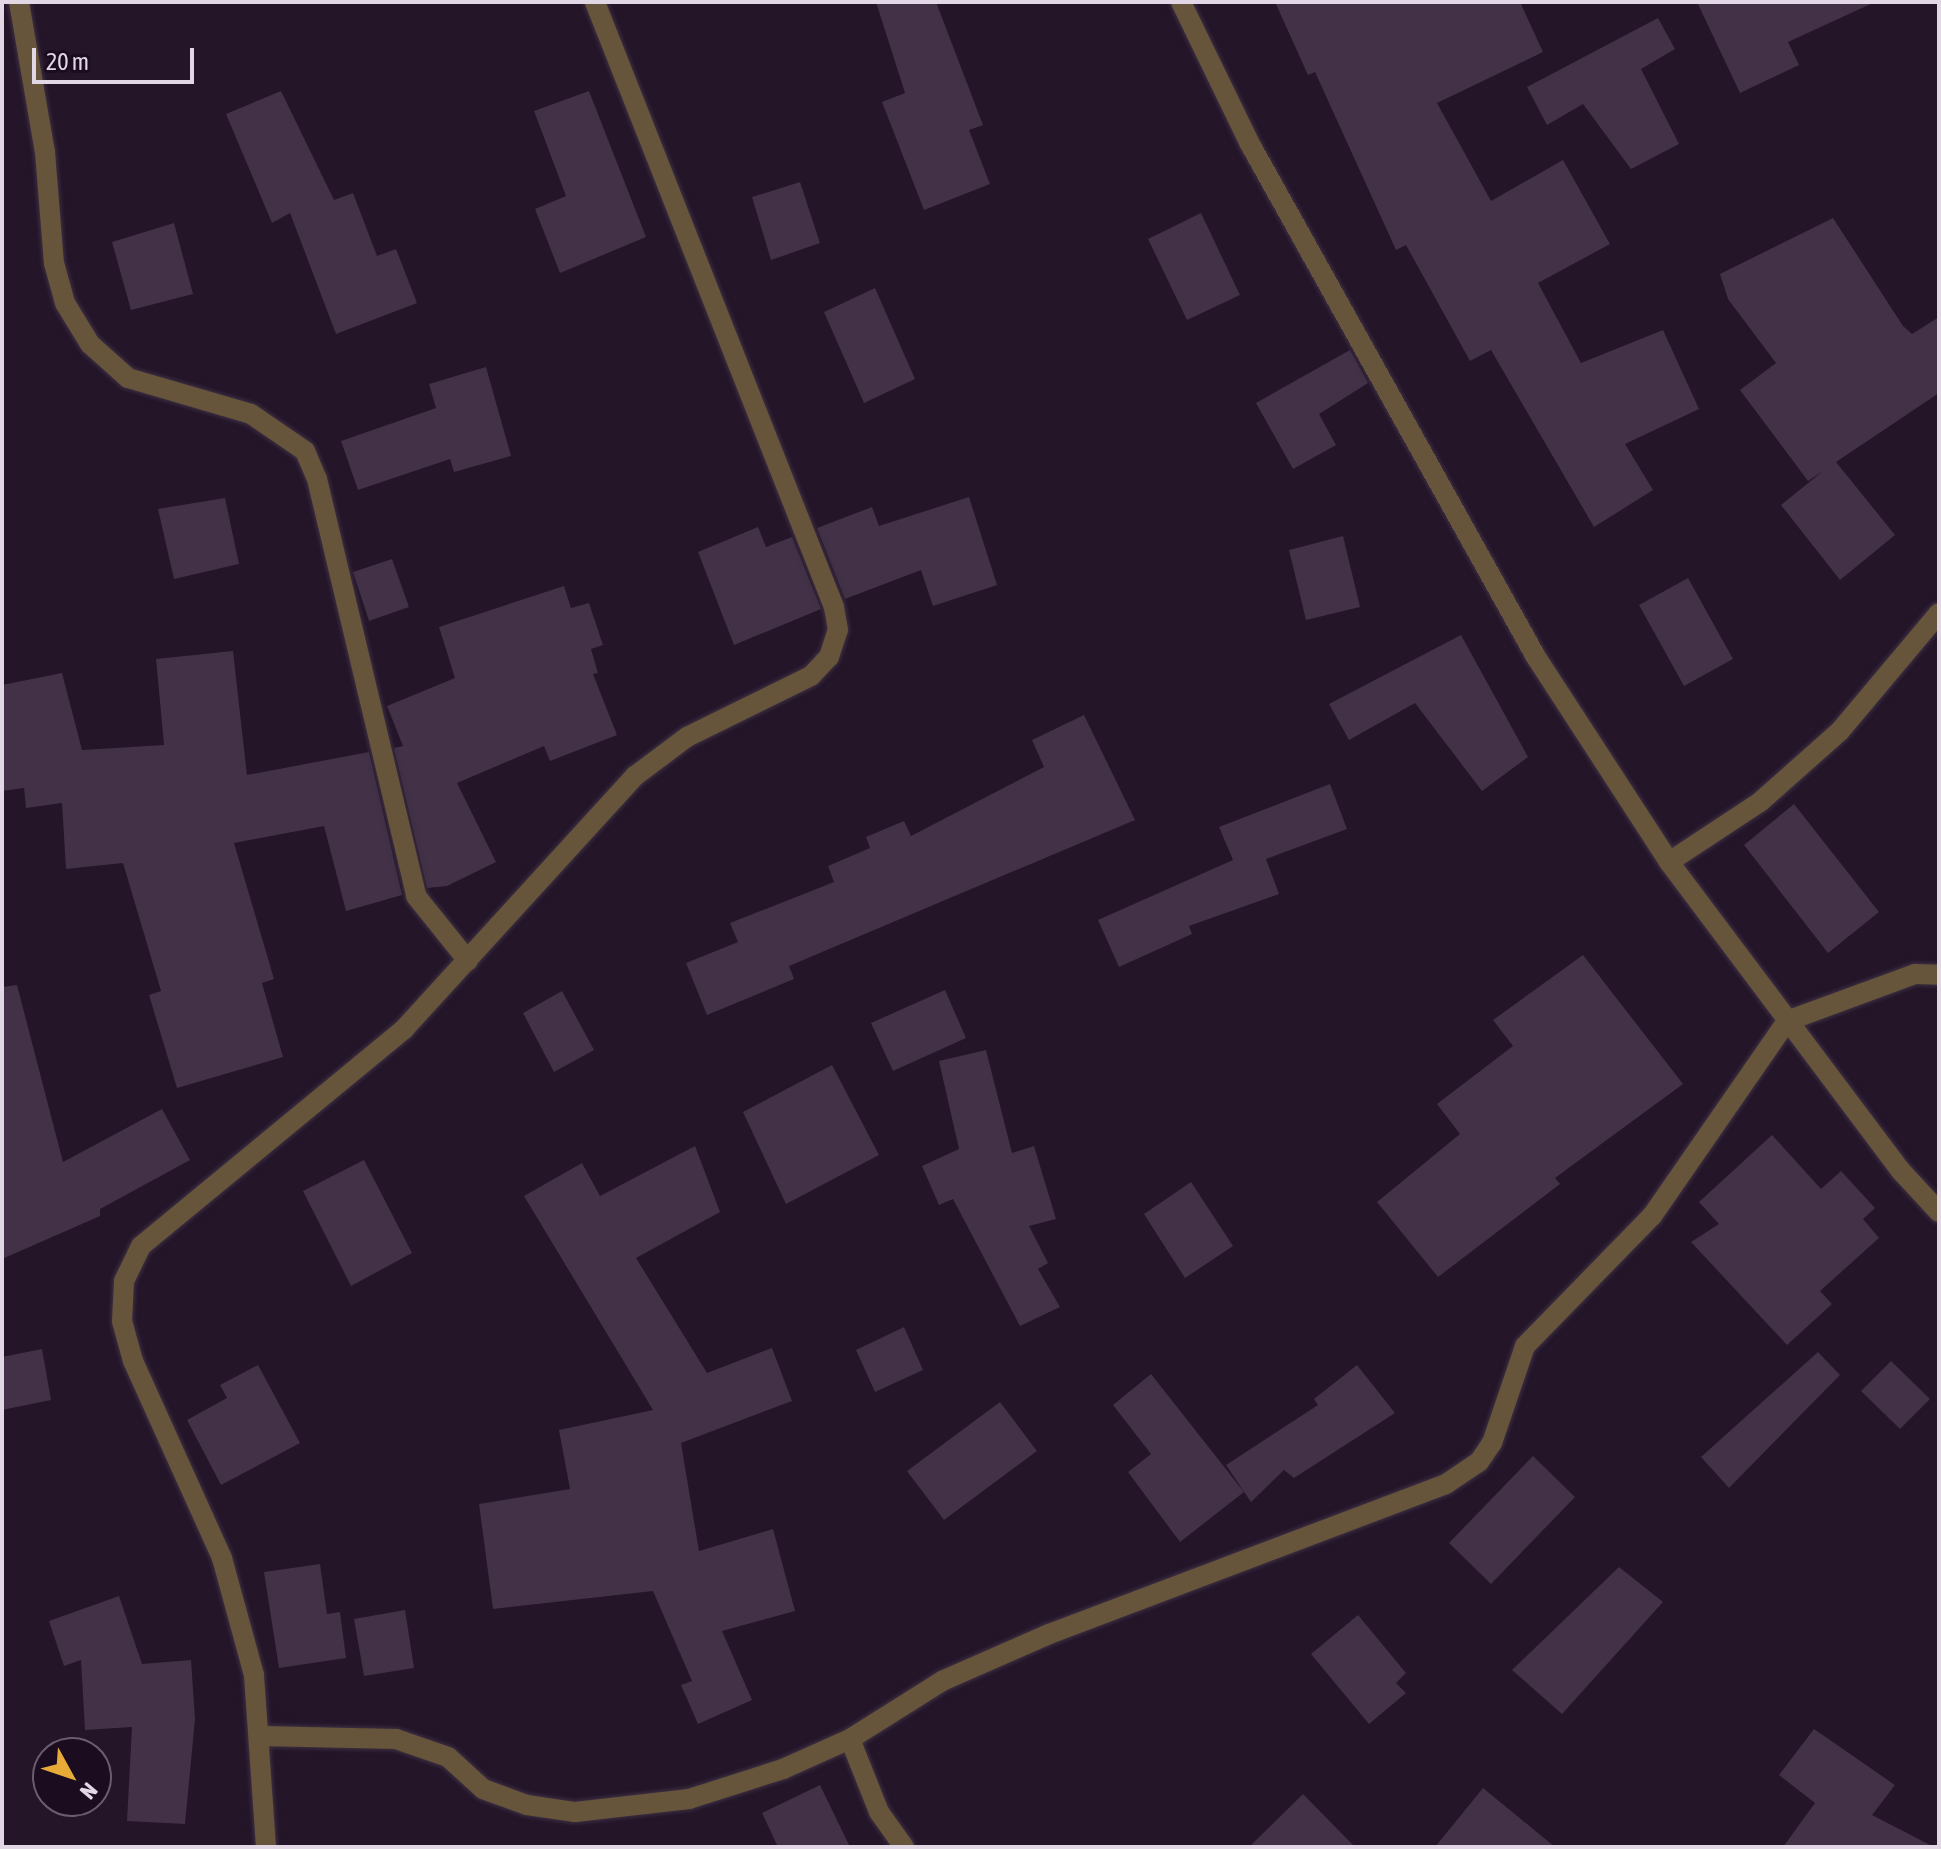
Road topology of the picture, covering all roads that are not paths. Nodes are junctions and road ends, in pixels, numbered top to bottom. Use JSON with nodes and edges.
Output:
{"nodes":[{"id":1,"x":19,"y":2,"type":"edge"},
{"id":2,"x":595,"y":2,"type":"edge"},
{"id":3,"x":1181,"y":2,"type":"edge"},
{"id":4,"x":1939,"y":613,"type":"edge"},
{"id":5,"x":1669,"y":862,"type":"junction"},
{"id":6,"x":468,"y":961,"type":"junction"},
{"id":7,"x":1939,"y":975,"type":"edge"},
{"id":8,"x":1787,"y":1021,"type":"junction"},
{"id":9,"x":1939,"y":1212,"type":"edge"},
{"id":10,"x":261,"y":1736,"type":"junction"},
{"id":11,"x":850,"y":1739,"type":"junction"},
{"id":12,"x":266,"y":1847,"type":"edge"},
{"id":13,"x":904,"y":1847,"type":"edge"}],
"edges":[{"from":1,"to":6,"type":"street"},
{"from":2,"to":6,"type":"street"},
{"from":3,"to":5,"type":"street"},
{"from":4,"to":5,"type":"street"},
{"from":5,"to":8,"type":"street"},
{"from":6,"to":10,"type":"street"},
{"from":7,"to":8,"type":"street"},
{"from":8,"to":9,"type":"street"},
{"from":8,"to":11,"type":"street"},
{"from":10,"to":11,"type":"street"},
{"from":10,"to":12,"type":"street"},
{"from":11,"to":13,"type":"street"}]}
